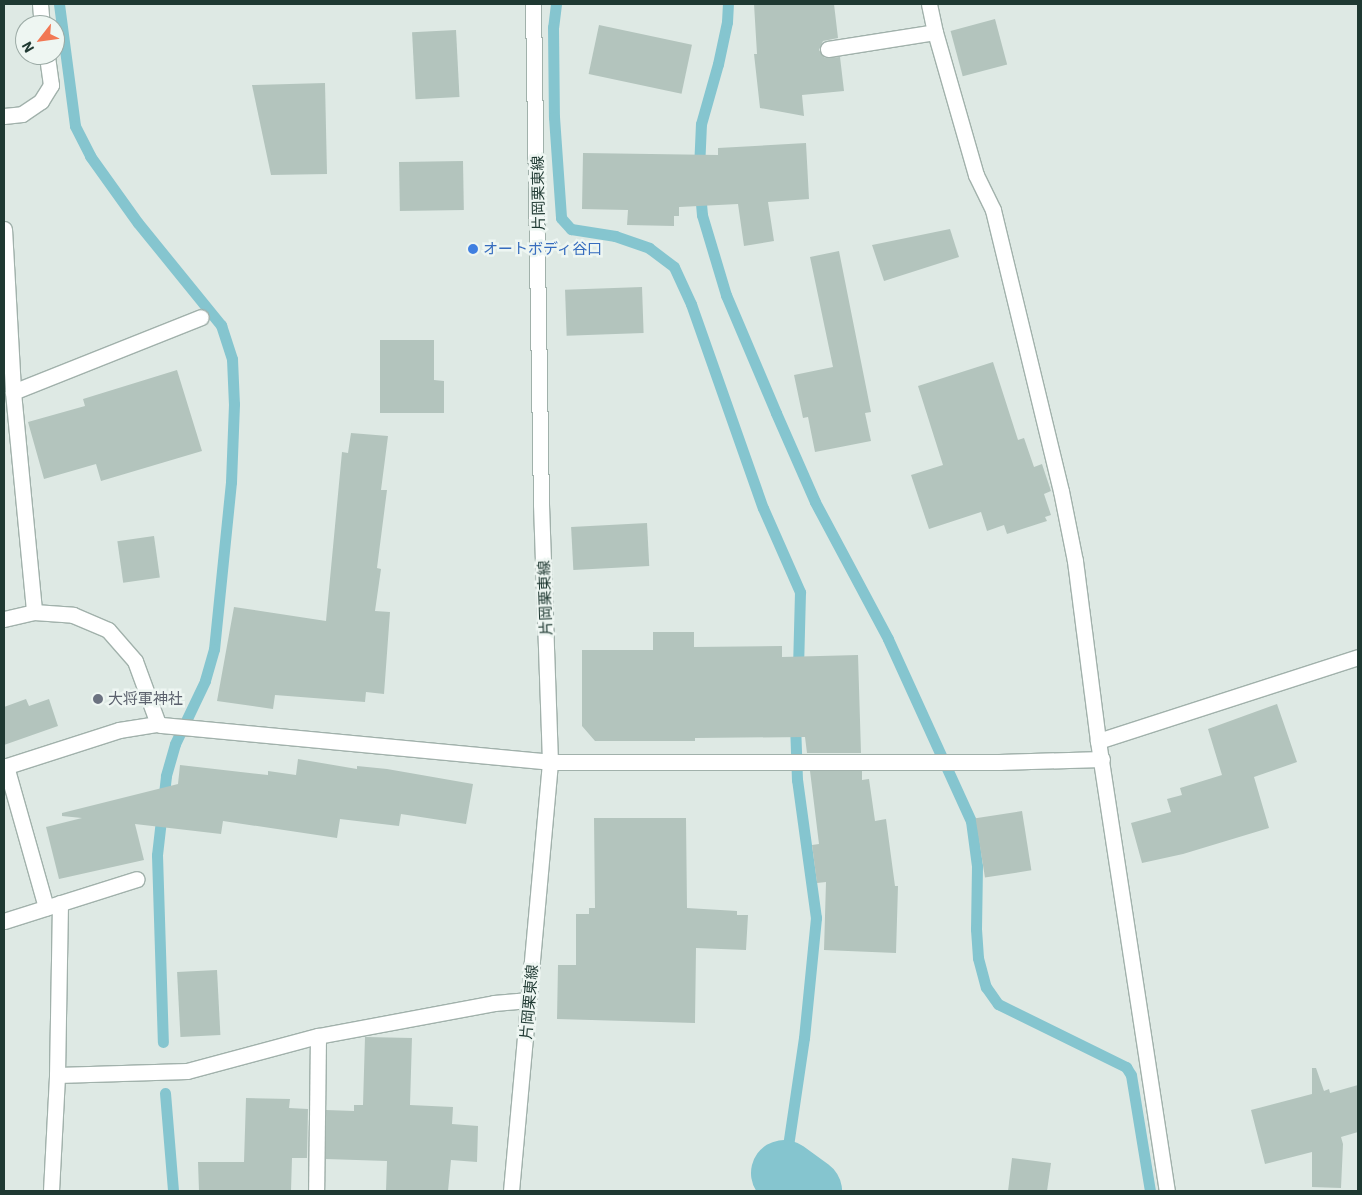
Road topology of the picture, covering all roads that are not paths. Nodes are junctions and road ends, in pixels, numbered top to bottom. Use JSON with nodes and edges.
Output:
{"nodes":[{"id":1,"x":533,"y":4,"type":"edge"},
{"id":2,"x":929,"y":4,"type":"edge"},
{"id":3,"x":935,"y":32,"type":"junction"},
{"id":4,"x":828,"y":49,"type":"dead end"},
{"id":5,"x":48,"y":65,"type":"edge"},
{"id":6,"x":4,"y":116,"type":"edge"},
{"id":7,"x":4,"y":230,"type":"edge"},
{"id":8,"x":201,"y":317,"type":"dead end"},
{"id":9,"x":13,"y":392,"type":"junction"},
{"id":10,"x":34,"y":612,"type":"junction"},
{"id":11,"x":4,"y":622,"type":"edge"},
{"id":12,"x":1358,"y":657,"type":"edge"},
{"id":13,"x":159,"y":725,"type":"junction"},
{"id":14,"x":1098,"y":741,"type":"junction"},
{"id":15,"x":1102,"y":758,"type":"junction"},
{"id":16,"x":550,"y":762,"type":"junction"},
{"id":17,"x":5,"y":766,"type":"edge"},
{"id":18,"x":138,"y":878,"type":"dead end"},
{"id":19,"x":53,"y":905,"type":"junction"},
{"id":20,"x":4,"y":921,"type":"edge"},
{"id":21,"x":529,"y":1000,"type":"junction"},
{"id":22,"x":318,"y":1036,"type":"junction"},
{"id":23,"x":57,"y":1074,"type":"junction"},
{"id":24,"x":51,"y":1191,"type":"edge"},
{"id":25,"x":316,"y":1191,"type":"edge"},
{"id":26,"x":511,"y":1191,"type":"edge"},
{"id":27,"x":1167,"y":1191,"type":"edge"}],
"edges":[{"from":1,"to":16,"type":"street","name":"片岡栗東線"},
{"from":2,"to":3,"type":"street"},
{"from":3,"to":4,"type":"street"},
{"from":3,"to":14,"type":"street"},
{"from":5,"to":6,"type":"street"},
{"from":7,"to":9,"type":"street"},
{"from":8,"to":9,"type":"street"},
{"from":9,"to":10,"type":"street"},
{"from":10,"to":11,"type":"street"},
{"from":10,"to":13,"type":"street"},
{"from":12,"to":14,"type":"street"},
{"from":13,"to":16,"type":"street"},
{"from":13,"to":17,"type":"street"},
{"from":14,"to":15,"type":"street"},
{"from":15,"to":16,"type":"street"},
{"from":15,"to":27,"type":"street"},
{"from":16,"to":21,"type":"street","name":"片岡栗東線"},
{"from":17,"to":19,"type":"street"},
{"from":18,"to":19,"type":"street"},
{"from":19,"to":20,"type":"street"},
{"from":19,"to":23,"type":"street"},
{"from":21,"to":22,"type":"street"},
{"from":21,"to":26,"type":"street","name":"片岡栗東線"},
{"from":22,"to":23,"type":"street"},
{"from":22,"to":25,"type":"street"},
{"from":23,"to":24,"type":"street"}]}
